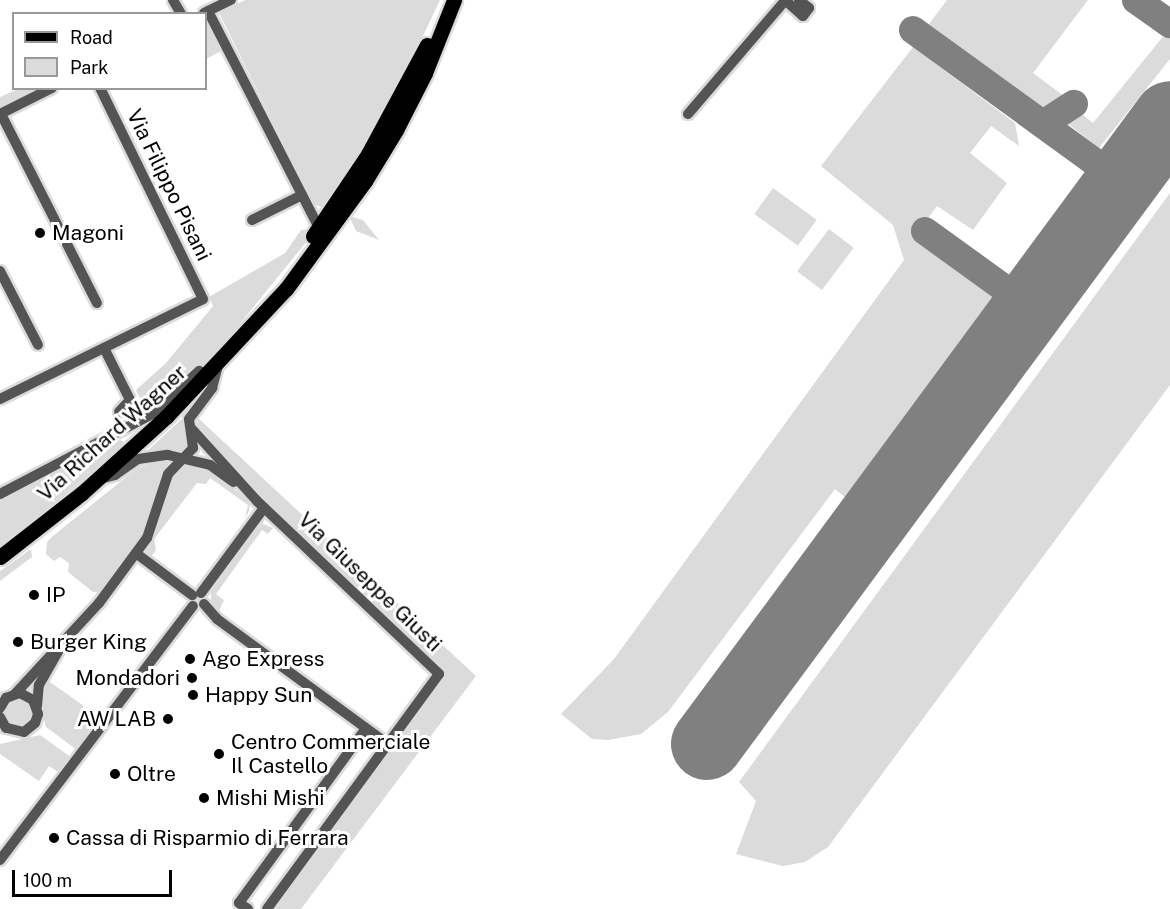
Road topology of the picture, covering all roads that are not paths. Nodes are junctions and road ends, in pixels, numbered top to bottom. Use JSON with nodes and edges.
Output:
{"nodes":[{"id":1,"x":231,"y":0,"type":"edge"},
{"id":2,"x":799,"y":0,"type":"edge"},
{"id":3,"x":453,"y":1,"type":"edge"},
{"id":4,"x":785,"y":1,"type":"edge"},
{"id":5,"x":206,"y":12,"type":"edge"},
{"id":6,"x":207,"y":14,"type":"edge"},
{"id":7,"x":48,"y":90,"type":"edge"},
{"id":8,"x":101,"y":90,"type":"edge"},
{"id":9,"x":1,"y":114,"type":"edge"},
{"id":10,"x":688,"y":114,"type":"dead end"},
{"id":11,"x":302,"y":195,"type":"junction"},
{"id":12,"x":252,"y":220,"type":"dead end"},
{"id":13,"x":319,"y":228,"type":"junction"},
{"id":14,"x":0,"y":271,"type":"edge"},
{"id":15,"x":4,"y":286,"type":"edge"},
{"id":16,"x":97,"y":303,"type":"dead end"},
{"id":17,"x":269,"y":304,"type":"junction"},
{"id":18,"x":38,"y":345,"type":"dead end"},
{"id":19,"x":104,"y":348,"type":"junction"},
{"id":20,"x":223,"y":357,"type":"junction"},
{"id":21,"x":0,"y":399,"type":"edge"},
{"id":22,"x":119,"y":412,"type":"dead end"},
{"id":23,"x":191,"y":428,"type":"junction"},
{"id":24,"x":188,"y":457,"type":"junction"},
{"id":25,"x":98,"y":479,"type":"junction"},
{"id":26,"x":0,"y":494,"type":"edge"},
{"id":27,"x":261,"y":505,"type":"junction"},
{"id":28,"x":137,"y":554,"type":"junction"},
{"id":29,"x":0,"y":557,"type":"edge"},
{"id":30,"x":198,"y":600,"type":"junction"},
{"id":31,"x":58,"y":650,"type":"junction"},
{"id":32,"x":9,"y":695,"type":"edge"},
{"id":33,"x":37,"y":706,"type":"junction"},
{"id":34,"x":0,"y":708,"type":"edge"},
{"id":35,"x":0,"y":720,"type":"edge"},
{"id":36,"x":366,"y":728,"type":"junction"},
{"id":37,"x":16,"y":732,"type":"junction"},
{"id":38,"x":0,"y":737,"type":"edge"},
{"id":39,"x":388,"y":744,"type":"junction"},
{"id":40,"x":0,"y":860,"type":"edge"},
{"id":41,"x":248,"y":909,"type":"edge"},
{"id":42,"x":267,"y":909,"type":"edge"}],
"edges":[{"from":1,"to":5,"type":"street"},
{"from":2,"to":4,"type":"street"},
{"from":3,"to":13,"type":"main road","name":"Via Richard Wagner"},
{"from":3,"to":17,"type":"main road","name":"Via Richard Wagner"},
{"from":4,"to":10,"type":"street"},
{"from":6,"to":11,"type":"street"},
{"from":7,"to":9,"type":"street"},
{"from":8,"to":19,"type":"street","name":"Via Filippo Pisani"},
{"from":9,"to":16,"type":"street"},
{"from":11,"to":12,"type":"street"},
{"from":11,"to":13,"type":"street"},
{"from":13,"to":17,"type":"main road","name":"Via Richard Wagner"},
{"from":14,"to":15,"type":"street"},
{"from":15,"to":18,"type":"street"},
{"from":17,"to":20,"type":"main road","name":"Via Richard Wagner"},
{"from":19,"to":21,"type":"street"},
{"from":19,"to":22,"type":"street"},
{"from":20,"to":23,"type":"street"},
{"from":20,"to":25,"type":"main road","name":"Via Richard Wagner"},
{"from":20,"to":26,"type":"street"},
{"from":23,"to":24,"type":"street"},
{"from":23,"to":27,"type":"street","name":"Via Giuseppe Giusti"},
{"from":24,"to":25,"type":"street","name":"Via Giuseppe Giusti"},
{"from":24,"to":27,"type":"street","name":"Via Giuseppe Giusti"},
{"from":24,"to":28,"type":"street"},
{"from":25,"to":29,"type":"main road","name":"Via Richard Wagner"},
{"from":27,"to":30,"type":"street"},
{"from":27,"to":39,"type":"street","name":"Via Giuseppe Giusti"},
{"from":28,"to":30,"type":"street"},
{"from":28,"to":31,"type":"street"},
{"from":30,"to":36,"type":"street"},
{"from":30,"to":40,"type":"street"},
{"from":31,"to":32,"type":"street"},
{"from":31,"to":33,"type":"street"},
{"from":32,"to":33,"type":"street"},
{"from":32,"to":34,"type":"street"},
{"from":33,"to":37,"type":"street"},
{"from":35,"to":37,"type":"street"},
{"from":36,"to":39,"type":"street"},
{"from":36,"to":41,"type":"street"},
{"from":37,"to":38,"type":"street"},
{"from":39,"to":42,"type":"street","name":"Via Giuseppe Giusti"}]}
